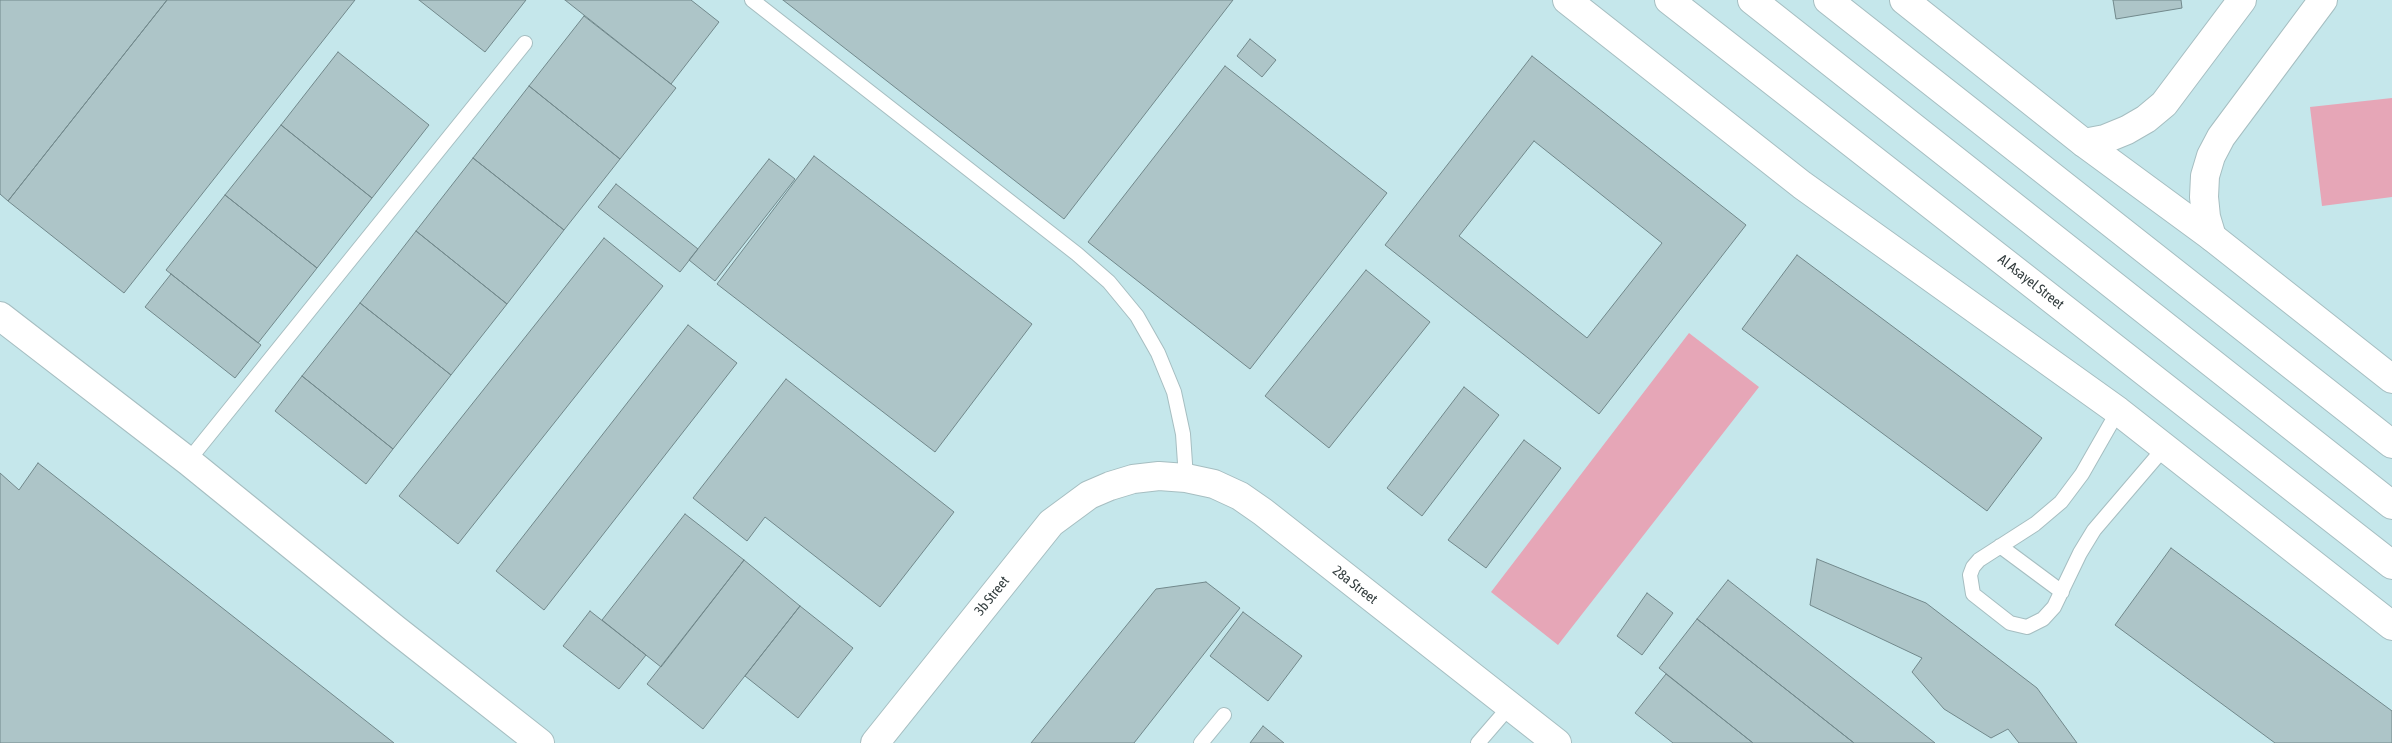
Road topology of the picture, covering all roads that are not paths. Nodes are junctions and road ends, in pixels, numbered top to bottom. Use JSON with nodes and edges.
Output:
{"nodes":[{"id":1,"x":752,"y":0,"type":"edge"},
{"id":2,"x":1567,"y":0,"type":"edge"},
{"id":3,"x":1669,"y":0,"type":"edge"},
{"id":4,"x":1752,"y":0,"type":"edge"},
{"id":5,"x":1828,"y":0,"type":"edge"},
{"id":6,"x":1904,"y":0,"type":"edge"},
{"id":7,"x":2242,"y":0,"type":"edge"},
{"id":8,"x":2323,"y":0,"type":"edge"},
{"id":9,"x":525,"y":43,"type":"dead end"},
{"id":10,"x":2084,"y":143,"type":"junction"},
{"id":11,"x":2212,"y":237,"type":"junction"},
{"id":12,"x":0,"y":316,"type":"edge"},
{"id":13,"x":2392,"y":379,"type":"edge"},
{"id":14,"x":2118,"y":411,"type":"junction"},
{"id":15,"x":2392,"y":444,"type":"edge"},
{"id":16,"x":2165,"y":447,"type":"junction"},
{"id":17,"x":188,"y":461,"type":"junction"},
{"id":18,"x":1186,"y":478,"type":"junction"},
{"id":19,"x":1133,"y":479,"type":"joint"},
{"id":20,"x":2392,"y":505,"type":"edge"},
{"id":21,"x":2000,"y":546,"type":"junction"},
{"id":22,"x":2392,"y":565,"type":"edge"},
{"id":23,"x":2062,"y":592,"type":"junction"},
{"id":24,"x":2392,"y":626,"type":"edge"},
{"id":25,"x":1510,"y":706,"type":"junction"},
{"id":26,"x":1224,"y":714,"type":"dead end"},
{"id":27,"x":879,"y":742,"type":"edge"},
{"id":28,"x":540,"y":743,"type":"edge"},
{"id":29,"x":1201,"y":743,"type":"edge"},
{"id":30,"x":1478,"y":743,"type":"edge"},
{"id":31,"x":1557,"y":743,"type":"edge"}],
"edges":[{"from":1,"to":18,"type":"lane"},
{"from":2,"to":14,"type":"street"},
{"from":3,"to":22,"type":"street","name":"Al Asayel Street"},
{"from":4,"to":20,"type":"street"},
{"from":5,"to":15,"type":"street"},
{"from":6,"to":10,"type":"street"},
{"from":7,"to":10,"type":"street"},
{"from":8,"to":11,"type":"street"},
{"from":9,"to":17,"type":"lane"},
{"from":10,"to":11,"type":"street"},
{"from":11,"to":13,"type":"street"},
{"from":12,"to":17,"type":"street"},
{"from":14,"to":16,"type":"street"},
{"from":14,"to":21,"type":"lane"},
{"from":16,"to":23,"type":"lane"},
{"from":16,"to":24,"type":"street"},
{"from":17,"to":28,"type":"street"},
{"from":18,"to":19,"type":"street","name":"28a Street"},
{"from":18,"to":25,"type":"street","name":"28a Street"},
{"from":19,"to":27,"type":"street","name":"3b Street"},
{"from":21,"to":23,"type":"lane"},
{"from":21,"to":23,"type":"lane"},
{"from":25,"to":30,"type":"lane"},
{"from":25,"to":31,"type":"street","name":"28a Street"},
{"from":26,"to":29,"type":"lane"}]}
